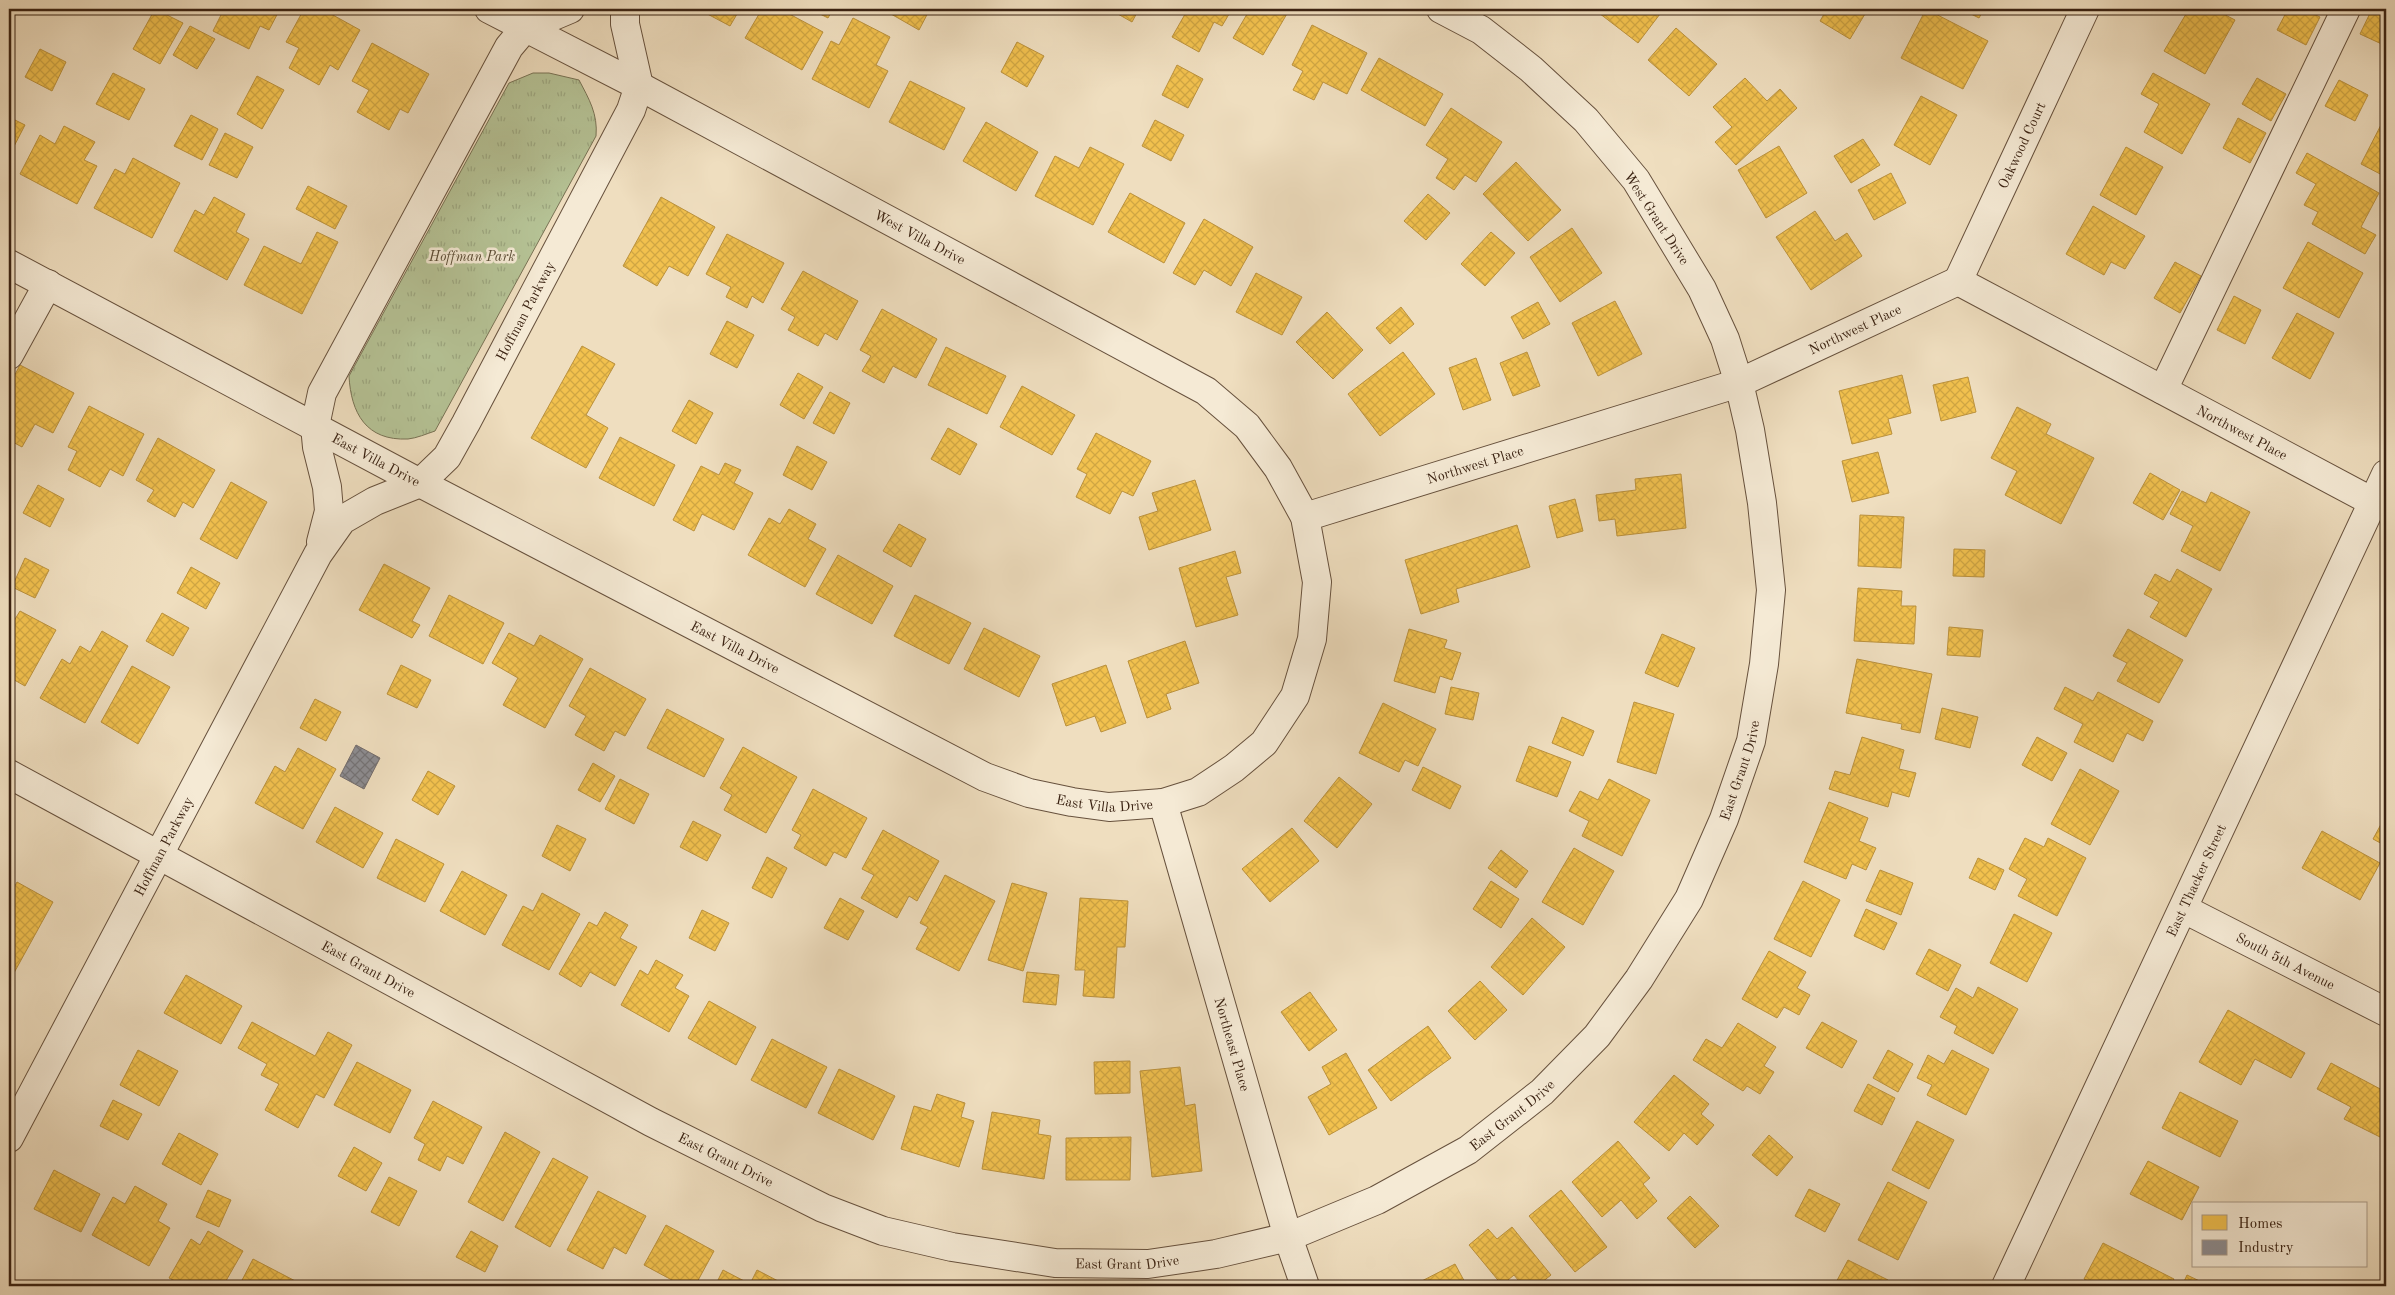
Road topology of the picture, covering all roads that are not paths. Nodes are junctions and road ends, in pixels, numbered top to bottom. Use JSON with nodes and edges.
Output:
{"nodes":[{"id":1,"x":489,"y":9,"type":"edge"},
{"id":2,"x":570,"y":9,"type":"edge"},
{"id":3,"x":625,"y":9,"type":"edge"},
{"id":4,"x":1441,"y":9,"type":"edge"},
{"id":5,"x":2085,"y":9,"type":"edge"},
{"id":6,"x":2346,"y":9,"type":"edge"},
{"id":7,"x":525,"y":28,"type":"junction"},
{"id":8,"x":639,"y":86,"type":"junction"},
{"id":9,"x":9,"y":264,"type":"edge"},
{"id":10,"x":1958,"y":281,"type":"junction"},
{"id":11,"x":48,"y":284,"type":"junction"},
{"id":12,"x":9,"y":355,"type":"edge"},
{"id":13,"x":1739,"y":383,"type":"junction"},
{"id":14,"x":2163,"y":390,"type":"junction"},
{"id":15,"x":315,"y":426,"type":"junction"},
{"id":16,"x":2386,"y":474,"type":"edge"},
{"id":17,"x":420,"y":483,"type":"junction"},
{"id":18,"x":2373,"y":502,"type":"junction"},
{"id":19,"x":1305,"y":517,"type":"junction"},
{"id":20,"x":318,"y":554,"type":"junction"},
{"id":21,"x":9,"y":774,"type":"edge"},
{"id":22,"x":1163,"y":802,"type":"junction"},
{"id":23,"x":160,"y":856,"type":"junction"},
{"id":24,"x":2184,"y":909,"type":"junction"},
{"id":25,"x":2386,"y":1012,"type":"edge"},
{"id":26,"x":9,"y":1138,"type":"edge"},
{"id":27,"x":1288,"y":1237,"type":"junction"},
{"id":28,"x":1305,"y":1286,"type":"edge"},
{"id":29,"x":2006,"y":1286,"type":"edge"}],
"edges":[{"from":1,"to":7,"type":"street","name":"West Villa Drive"},
{"from":2,"to":7,"type":"street","name":"Hoffman Parkway"},
{"from":3,"to":8,"type":"street"},
{"from":4,"to":13,"type":"street","name":"West Grant Drive"},
{"from":5,"to":10,"type":"street","name":"Oakwood Court"},
{"from":6,"to":14,"type":"street"},
{"from":7,"to":8,"type":"street","name":"West Villa Drive"},
{"from":7,"to":15,"type":"street","name":"Hoffman Parkway"},
{"from":8,"to":17,"type":"street","name":"Hoffman Parkway"},
{"from":8,"to":19,"type":"street","name":"West Villa Drive"},
{"from":9,"to":11,"type":"street","name":"East Villa Drive"},
{"from":10,"to":13,"type":"street","name":"Northwest Place"},
{"from":10,"to":14,"type":"street","name":"Northwest Place"},
{"from":11,"to":12,"type":"street"},
{"from":11,"to":15,"type":"street","name":"East Villa Drive"},
{"from":13,"to":19,"type":"street","name":"Northwest Place"},
{"from":13,"to":27,"type":"street","name":"East Grant Drive"},
{"from":14,"to":18,"type":"street","name":"Northwest Place"},
{"from":15,"to":17,"type":"street","name":"East Villa Drive"},
{"from":15,"to":20,"type":"street","name":"Hoffman Parkway"},
{"from":16,"to":18,"type":"street","name":"East Thacker Street"},
{"from":17,"to":20,"type":"street","name":"Hoffman Parkway"},
{"from":17,"to":22,"type":"street","name":"East Villa Drive"},
{"from":18,"to":24,"type":"street","name":"East Thacker Street"},
{"from":19,"to":22,"type":"street","name":"East Villa Drive"},
{"from":20,"to":23,"type":"street","name":"Hoffman Parkway"},
{"from":21,"to":23,"type":"street","name":"East Grant Drive"},
{"from":22,"to":27,"type":"street","name":"Northeast Place"},
{"from":23,"to":26,"type":"street","name":"Hoffman Parkway"},
{"from":23,"to":27,"type":"street","name":"East Grant Drive"},
{"from":24,"to":25,"type":"street","name":"South 5th Avenue"},
{"from":24,"to":29,"type":"street","name":"East Thacker Street"},
{"from":27,"to":28,"type":"street","name":"Northeast Place"}]}
